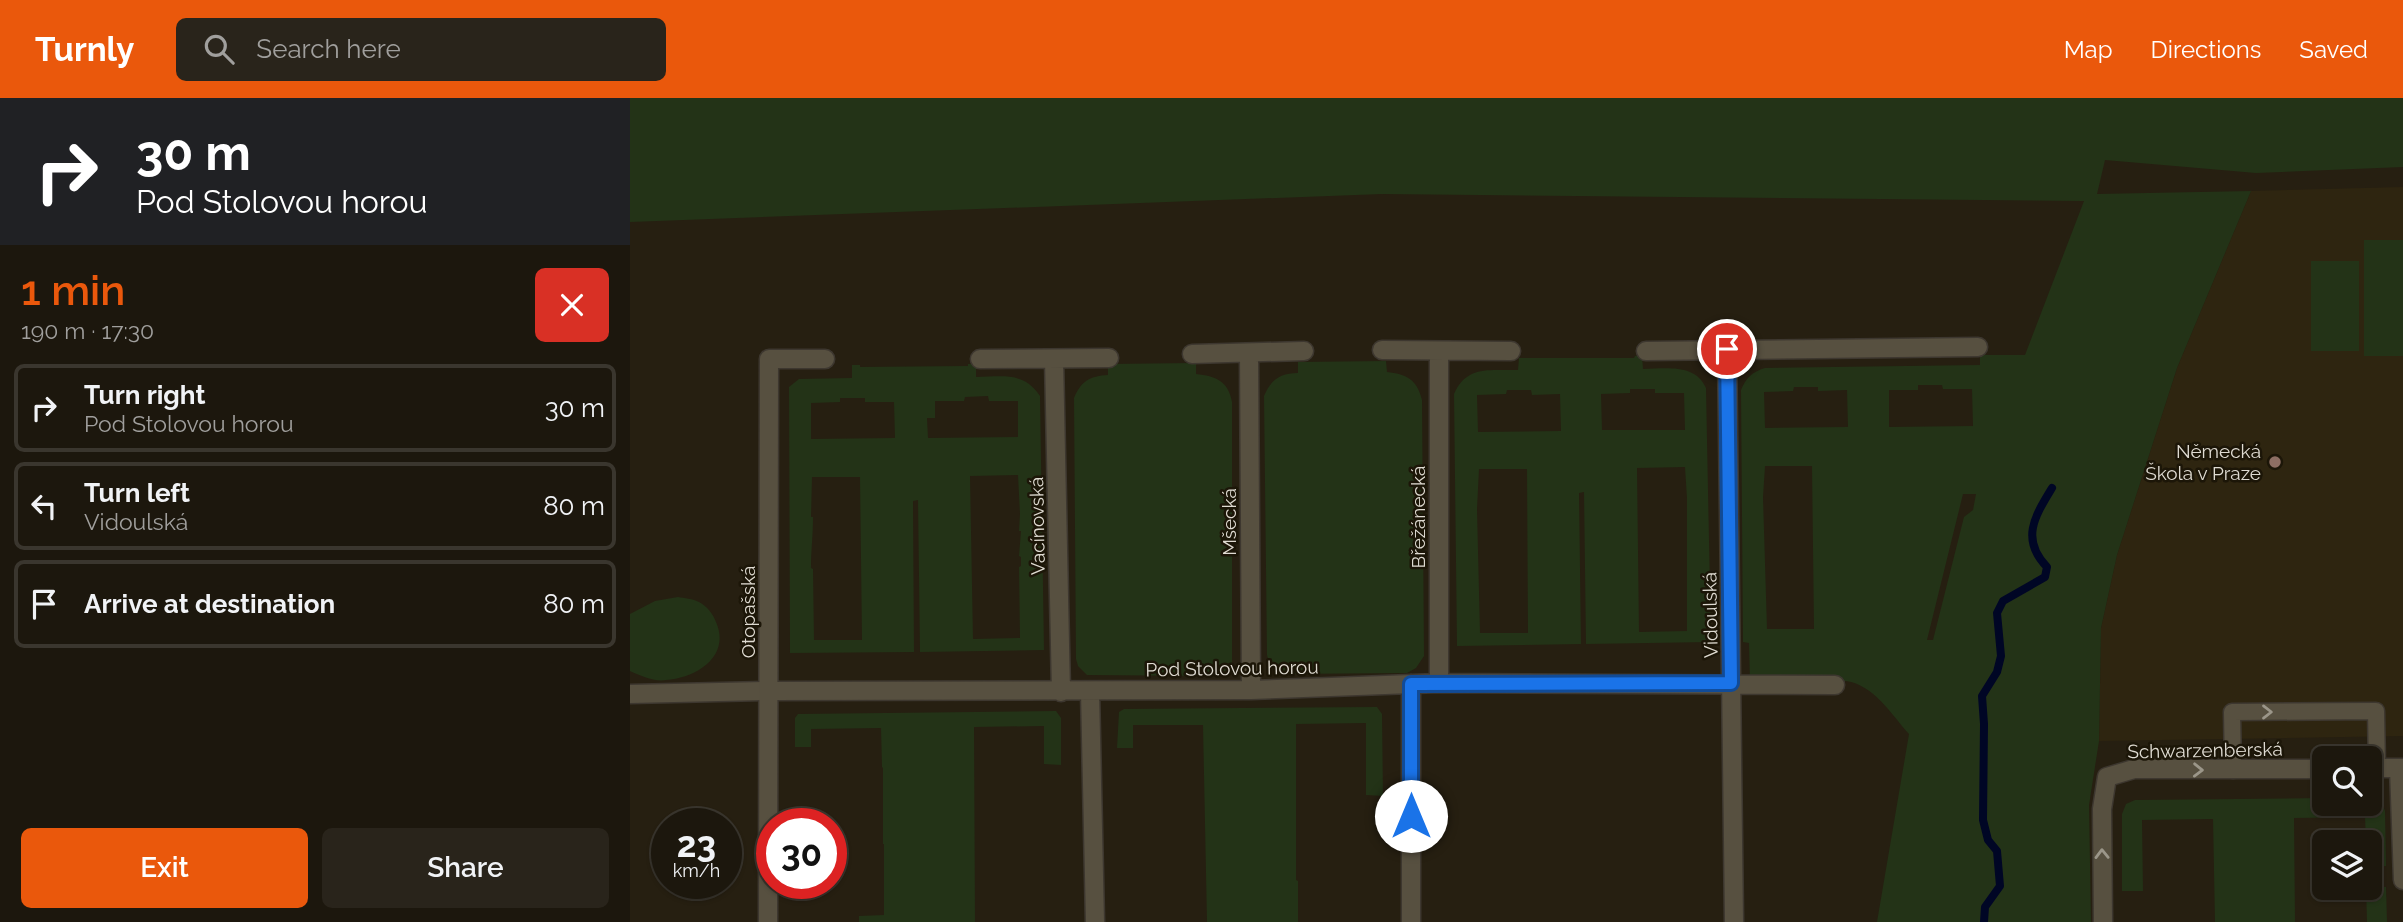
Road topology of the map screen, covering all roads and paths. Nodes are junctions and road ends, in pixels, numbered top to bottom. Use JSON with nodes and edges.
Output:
{"nodes":[{"id":1,"x":1978,"y":347,"type":"dead end"},
{"id":2,"x":1727,"y":349,"type":"junction"},
{"id":3,"x":1382,"y":350,"type":"dead end"},
{"id":4,"x":1304,"y":351,"type":"dead end"},
{"id":5,"x":1439,"y":351,"type":"junction"},
{"id":6,"x":1511,"y":351,"type":"dead end"},
{"id":7,"x":1646,"y":351,"type":"dead end"},
{"id":8,"x":1192,"y":354,"type":"dead end"},
{"id":9,"x":1249,"y":354,"type":"junction"},
{"id":10,"x":1109,"y":358,"type":"dead end"},
{"id":11,"x":825,"y":359,"type":"dead end"},
{"id":12,"x":980,"y":359,"type":"dead end"},
{"id":13,"x":1054,"y":359,"type":"junction"},
{"id":14,"x":1439,"y":683,"type":"junction"},
{"id":15,"x":1731,"y":683,"type":"junction"},
{"id":16,"x":1411,"y":684,"type":"junction"},
{"id":17,"x":1835,"y":685,"type":"dead end"},
{"id":18,"x":1251,"y":690,"type":"junction"},
{"id":19,"x":768,"y":691,"type":"junction"},
{"id":20,"x":1090,"y":691,"type":"junction"},
{"id":21,"x":1062,"y":692,"type":"junction"},
{"id":22,"x":630,"y":695,"type":"edge"},
{"id":23,"x":2374,"y":746,"type":"edge"},
{"id":24,"x":2382,"y":768,"type":"edge"},
{"id":25,"x":2401,"y":768,"type":"edge"},
{"id":26,"x":2312,"y":769,"type":"edge"},
{"id":27,"x":2233,"y":770,"type":"junction"},
{"id":28,"x":2403,"y":880,"type":"edge"},
{"id":29,"x":768,"y":922,"type":"edge"},
{"id":30,"x":1095,"y":922,"type":"edge"},
{"id":31,"x":1411,"y":922,"type":"edge"},
{"id":32,"x":1734,"y":922,"type":"edge"},
{"id":33,"x":2103,"y":922,"type":"edge"}],
"edges":[{"from":1,"to":2,"type":"street"},
{"from":2,"to":7,"type":"street"},
{"from":2,"to":15,"type":"street","name":"Vidoulská"},
{"from":3,"to":5,"type":"street"},
{"from":4,"to":9,"type":"street"},
{"from":5,"to":6,"type":"street"},
{"from":5,"to":14,"type":"street","name":"Břežánecká"},
{"from":8,"to":9,"type":"street"},
{"from":9,"to":18,"type":"street","name":"Mšecká"},
{"from":10,"to":13,"type":"street"},
{"from":11,"to":19,"type":"street","name":"Otopašská"},
{"from":12,"to":13,"type":"street"},
{"from":13,"to":21,"type":"street","name":"Vacínovská"},
{"from":14,"to":15,"type":"street","name":"Pod Stolovou horou"},
{"from":14,"to":16,"type":"street","name":"Pod Stolovou horou"},
{"from":15,"to":17,"type":"street","name":"Pod Stolovou horou"},
{"from":15,"to":32,"type":"street","name":"Vidoulská"},
{"from":16,"to":18,"type":"street","name":"Pod Stolovou horou"},
{"from":16,"to":31,"type":"street"},
{"from":18,"to":20,"type":"street","name":"Pod Stolovou horou"},
{"from":19,"to":21,"type":"street","name":"Pod Stolovou horou"},
{"from":19,"to":22,"type":"street","name":"Pod Stolovou horou"},
{"from":19,"to":29,"type":"street","name":"Otopašská"},
{"from":20,"to":21,"type":"street","name":"Pod Stolovou horou"},
{"from":20,"to":30,"type":"street"},
{"from":27,"to":23,"type":"lane","one_way":true},
{"from":24,"to":25,"type":"street"},
{"from":25,"to":28,"type":"street"},
{"from":26,"to":27,"type":"street","name":"Schwarzenberská"},
{"from":33,"to":27,"type":"street","name":"Schwarzenberská","one_way":true}]}
